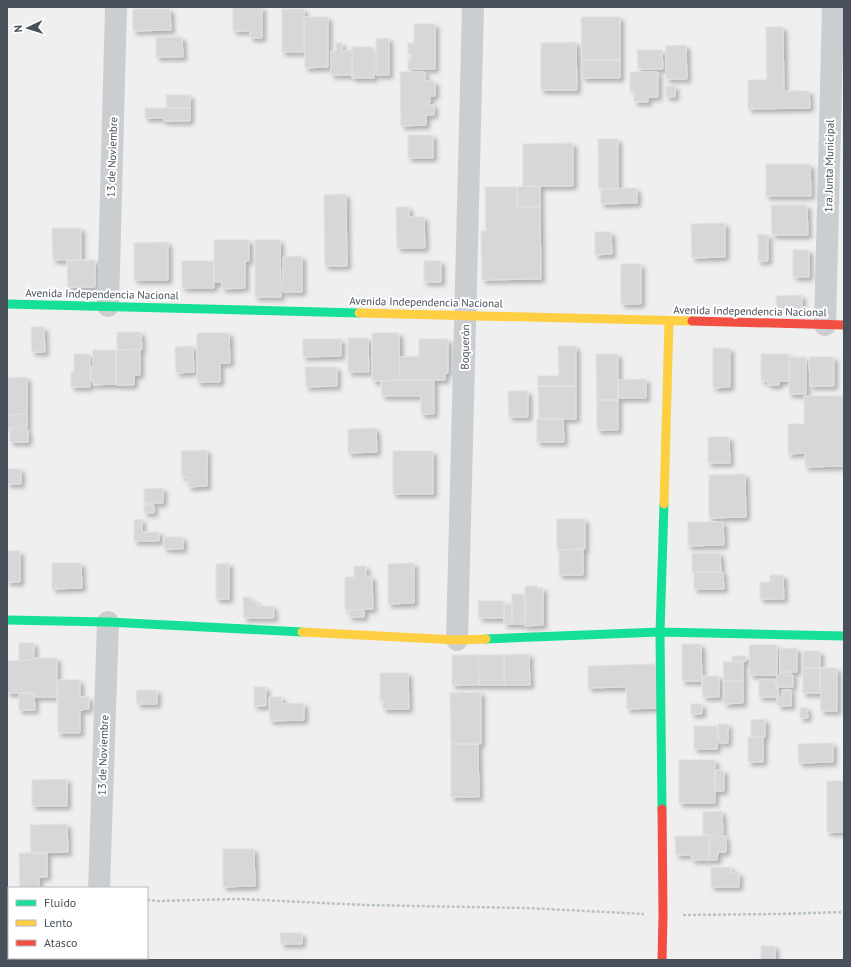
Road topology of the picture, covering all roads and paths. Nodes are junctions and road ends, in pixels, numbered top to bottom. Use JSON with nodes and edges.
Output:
{"nodes":[{"id":1,"x":116,"y":7,"type":"edge"},
{"id":2,"x":473,"y":7,"type":"edge"},
{"id":3,"x":833,"y":7,"type":"edge"},
{"id":4,"x":7,"y":304,"type":"edge"},
{"id":5,"x":108,"y":306,"type":"junction"},
{"id":6,"x":466,"y":315,"type":"junction"},
{"id":7,"x":669,"y":321,"type":"junction"},
{"id":8,"x":835,"y":325,"type":"edge"},
{"id":9,"x":7,"y":620,"type":"edge"},
{"id":10,"x":108,"y":622,"type":"junction"},
{"id":11,"x":660,"y":632,"type":"junction"},
{"id":12,"x":844,"y":636,"type":"edge"},
{"id":13,"x":457,"y":640,"type":"junction"},
{"id":14,"x":99,"y":887,"type":"edge"},
{"id":15,"x":148,"y":900,"type":"edge"},
{"id":16,"x":844,"y":912,"type":"edge"},
{"id":17,"x":662,"y":915,"type":"junction"},
{"id":18,"x":662,"y":960,"type":"edge"}],
"edges":[{"from":1,"to":5,"type":"street","name":"13 de Noviembre"},
{"from":2,"to":6,"type":"street","name":"Boquerón"},
{"from":3,"to":8,"type":"street","name":"1ra. Junta Municipal"},
{"from":4,"to":5,"type":"street","name":"Avenida Independencia Nacional"},
{"from":5,"to":6,"type":"street","name":"Avenida Independencia Nacional"},
{"from":6,"to":7,"type":"street","name":"Avenida Independencia Nacional"},
{"from":6,"to":13,"type":"street","name":"Boquerón"},
{"from":7,"to":8,"type":"street","name":"Avenida Independencia Nacional"},
{"from":7,"to":11,"type":"street"},
{"from":9,"to":10,"type":"street"},
{"from":10,"to":13,"type":"street"},
{"from":10,"to":14,"type":"street","name":"13 de Noviembre"},
{"from":11,"to":12,"type":"street"},
{"from":11,"to":13,"type":"street"},
{"from":11,"to":17,"type":"street"},
{"from":15,"to":17,"type":"path"},
{"from":16,"to":17,"type":"path"},
{"from":17,"to":18,"type":"street"}]}
